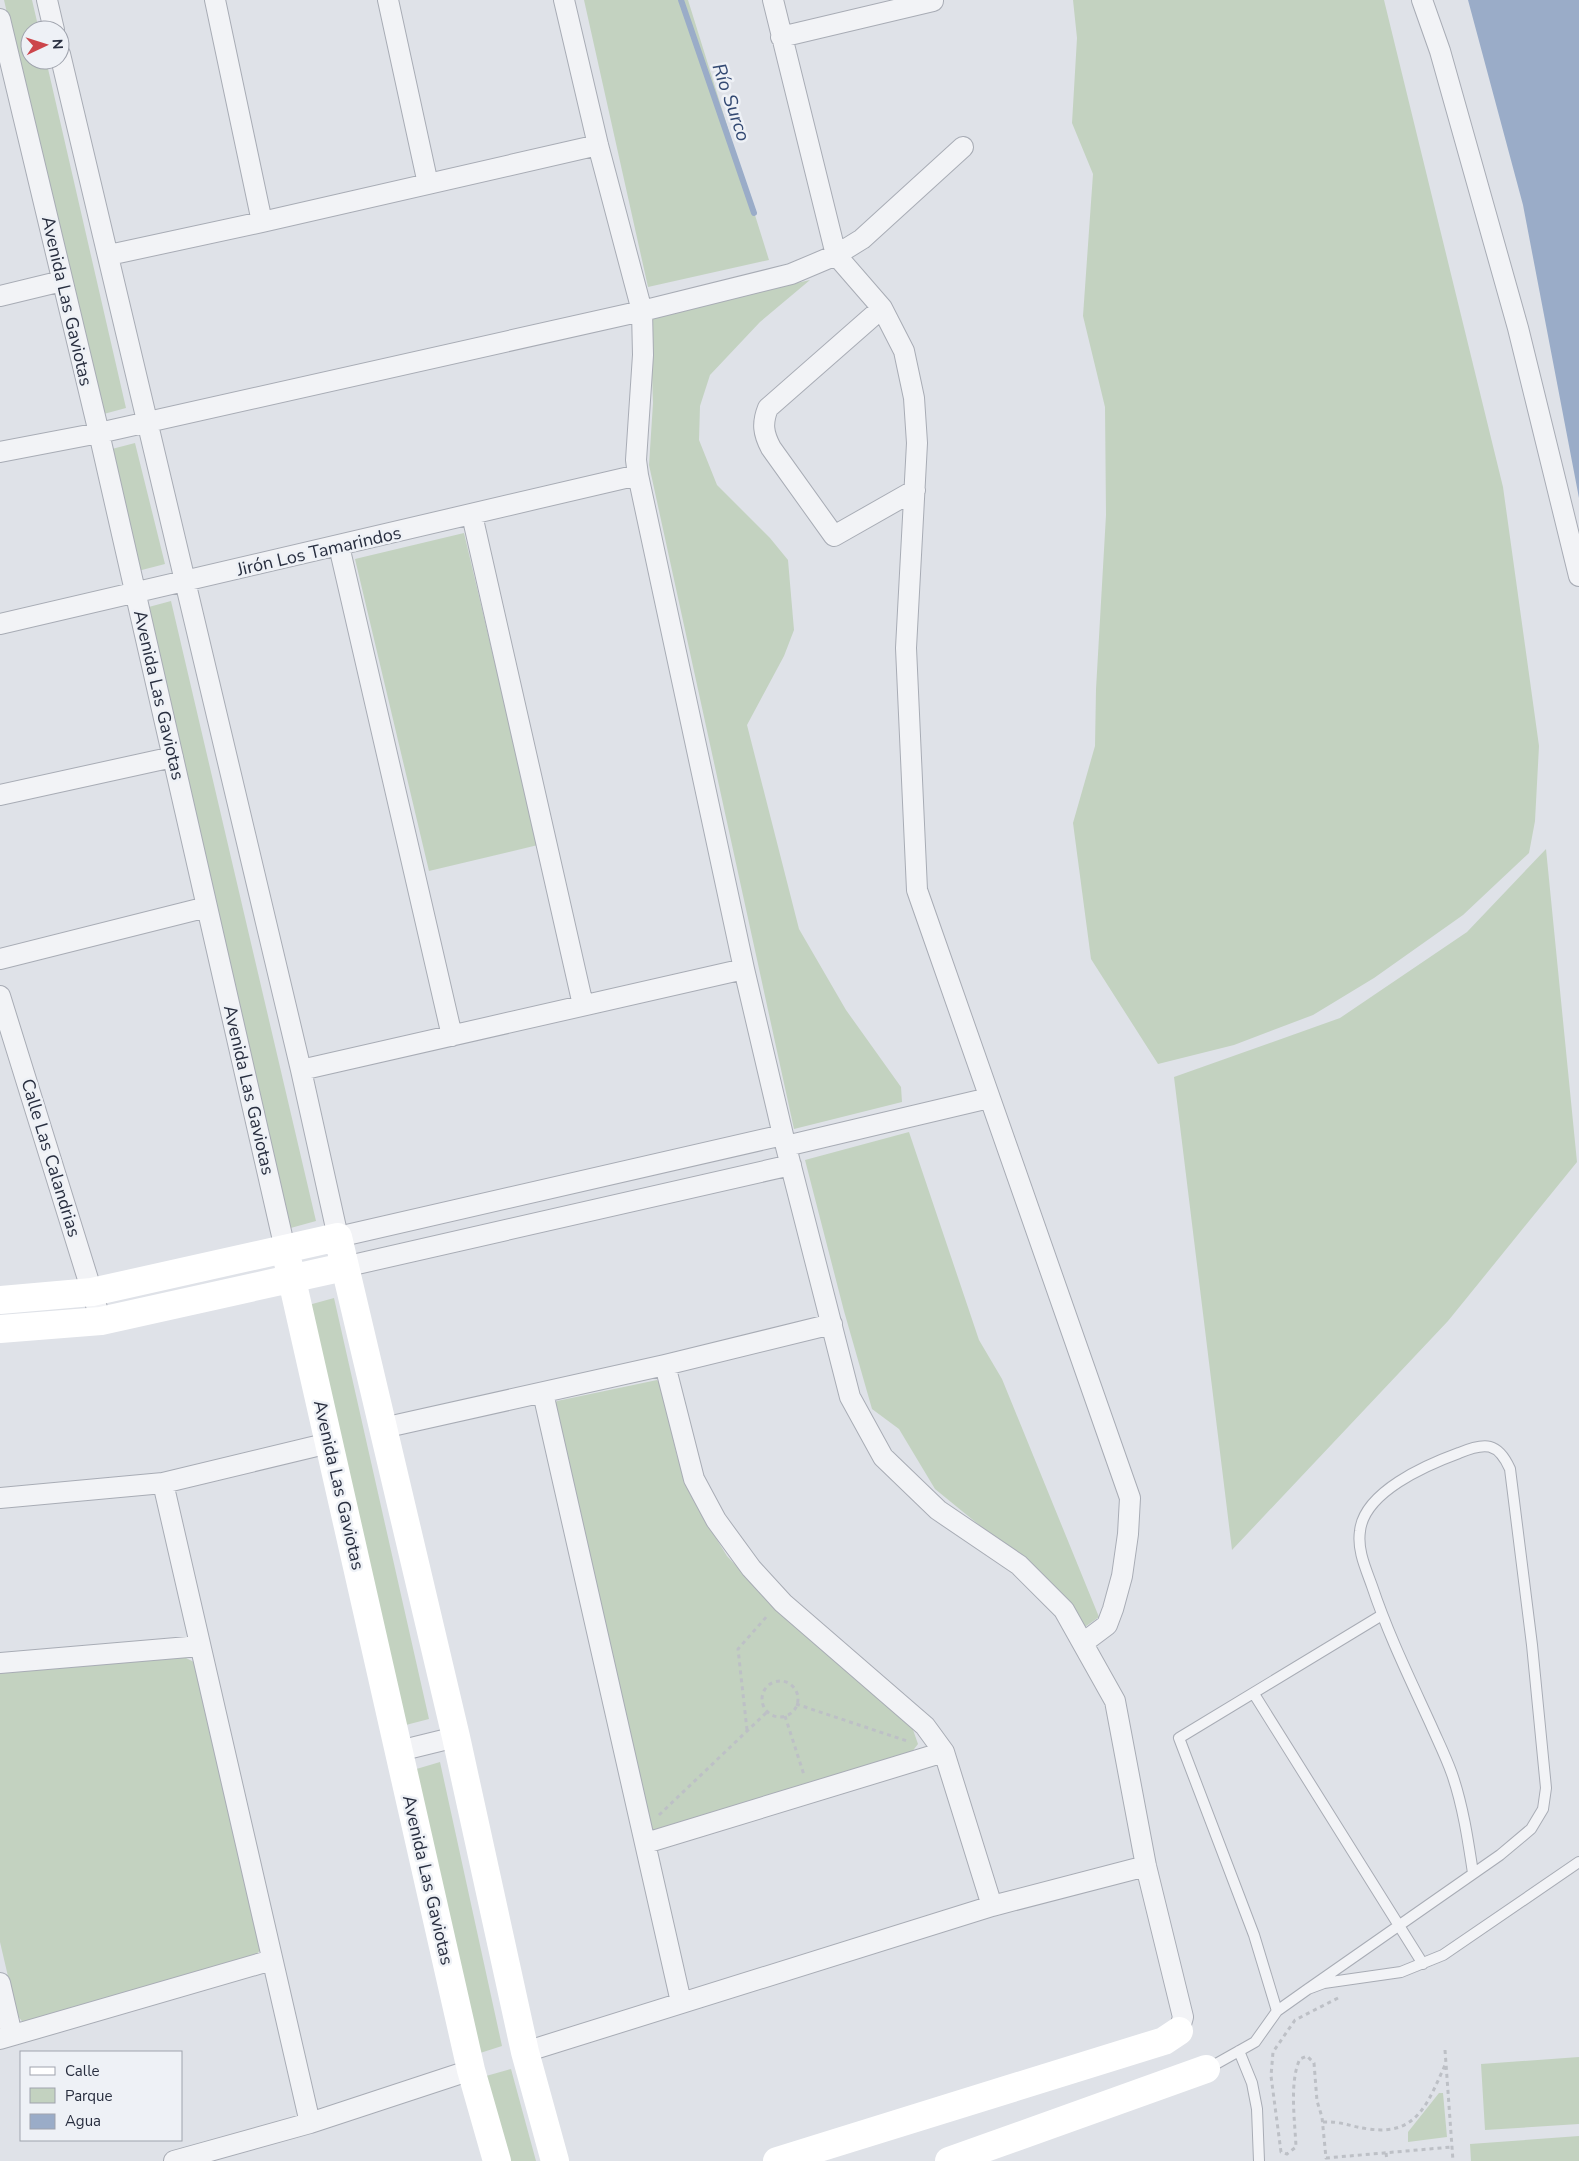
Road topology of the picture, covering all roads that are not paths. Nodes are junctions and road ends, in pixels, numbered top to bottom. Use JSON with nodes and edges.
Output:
{"nodes":[{"id":1,"x":47,"y":0,"type":"edge"},
{"id":2,"x":214,"y":0,"type":"edge"},
{"id":3,"x":388,"y":0,"type":"edge"},
{"id":4,"x":564,"y":0,"type":"edge"},
{"id":5,"x":773,"y":0,"type":"edge"},
{"id":6,"x":1422,"y":0,"type":"edge"},
{"id":7,"x":933,"y":2,"type":"dead end"},
{"id":8,"x":0,"y":19,"type":"edge"},
{"id":9,"x":52,"y":20,"type":"edge"},
{"id":10,"x":781,"y":37,"type":"junction"},
{"id":11,"x":64,"y":70,"type":"edge"},
{"id":12,"x":598,"y":145,"type":"junction"},
{"id":13,"x":963,"y":146,"type":"dead end"},
{"id":14,"x":428,"y":184,"type":"junction"},
{"id":15,"x":262,"y":222,"type":"junction"},
{"id":16,"x":109,"y":255,"type":"junction"},
{"id":17,"x":836,"y":255,"type":"junction"},
{"id":18,"x":62,"y":281,"type":"junction"},
{"id":19,"x":0,"y":296,"type":"edge"},
{"id":20,"x":882,"y":308,"type":"junction"},
{"id":21,"x":642,"y":310,"type":"junction"},
{"id":22,"x":149,"y":422,"type":"junction"},
{"id":23,"x":99,"y":433,"type":"junction"},
{"id":24,"x":0,"y":452,"type":"edge"},
{"id":25,"x":638,"y":475,"type":"junction"},
{"id":26,"x":915,"y":490,"type":"junction"},
{"id":27,"x":472,"y":514,"type":"junction"},
{"id":28,"x":339,"y":546,"type":"junction"},
{"id":29,"x":1579,"y":576,"type":"edge"},
{"id":30,"x":186,"y":582,"type":"junction"},
{"id":31,"x":135,"y":594,"type":"junction"},
{"id":32,"x":0,"y":624,"type":"edge"},
{"id":33,"x":174,"y":757,"type":"junction"},
{"id":34,"x":0,"y":794,"type":"edge"},
{"id":35,"x":207,"y":907,"type":"junction"},
{"id":36,"x":0,"y":959,"type":"edge"},
{"id":37,"x":744,"y":969,"type":"junction"},
{"id":38,"x":0,"y":996,"type":"edge"},
{"id":39,"x":583,"y":1005,"type":"junction"},
{"id":40,"x":452,"y":1036,"type":"junction"},
{"id":41,"x":301,"y":1070,"type":"junction"},
{"id":42,"x":989,"y":1098,"type":"junction"},
{"id":43,"x":786,"y":1149,"type":"junction"},
{"id":44,"x":338,"y":1237,"type":"junction"},
{"id":45,"x":285,"y":1249,"type":"junction"},
{"id":46,"x":344,"y":1267,"type":"junction"},
{"id":47,"x":292,"y":1279,"type":"junction"},
{"id":48,"x":92,"y":1292,"type":"junction"},
{"id":49,"x":0,"y":1300,"type":"edge"},
{"id":50,"x":102,"y":1321,"type":"junction"},
{"id":51,"x":832,"y":1324,"type":"junction"},
{"id":52,"x":0,"y":1329,"type":"edge"},
{"id":53,"x":665,"y":1365,"type":"junction"},
{"id":54,"x":543,"y":1393,"type":"junction"},
{"id":55,"x":383,"y":1428,"type":"junction"},
{"id":56,"x":329,"y":1443,"type":"junction"},
{"id":57,"x":163,"y":1483,"type":"junction"},
{"id":58,"x":0,"y":1498,"type":"edge"},
{"id":59,"x":1382,"y":1615,"type":"junction"},
{"id":60,"x":1082,"y":1643,"type":"junction"},
{"id":61,"x":200,"y":1646,"type":"junction"},
{"id":62,"x":0,"y":1663,"type":"edge"},
{"id":63,"x":1254,"y":1694,"type":"junction"},
{"id":64,"x":456,"y":1737,"type":"junction"},
{"id":65,"x":399,"y":1751,"type":"junction"},
{"id":66,"x":944,"y":1752,"type":"junction"},
{"id":67,"x":646,"y":1843,"type":"junction"},
{"id":68,"x":1579,"y":1862,"type":"edge"},
{"id":69,"x":1146,"y":1866,"type":"junction"},
{"id":70,"x":1473,"y":1874,"type":"junction"},
{"id":71,"x":992,"y":1906,"type":"junction"},
{"id":72,"x":1398,"y":1925,"type":"junction"},
{"id":73,"x":272,"y":1960,"type":"junction"},
{"id":74,"x":1422,"y":1964,"type":"junction"},
{"id":75,"x":0,"y":1983,"type":"edge"},
{"id":76,"x":1308,"y":1988,"type":"junction"},
{"id":77,"x":682,"y":2002,"type":"junction"},
{"id":78,"x":1277,"y":2011,"type":"junction"},
{"id":79,"x":1179,"y":2031,"type":"joint"},
{"id":80,"x":6,"y":2037,"type":"edge"},
{"id":81,"x":1239,"y":2051,"type":"junction"},
{"id":82,"x":525,"y":2052,"type":"junction"},
{"id":83,"x":1206,"y":2069,"type":"joint"},
{"id":84,"x":471,"y":2070,"type":"junction"},
{"id":85,"x":310,"y":2123,"type":"junction"},
{"id":86,"x":174,"y":2161,"type":"edge"},
{"id":87,"x":496,"y":2161,"type":"edge"},
{"id":88,"x":555,"y":2161,"type":"edge"},
{"id":89,"x":777,"y":2161,"type":"edge"},
{"id":90,"x":949,"y":2161,"type":"edge"},
{"id":91,"x":1259,"y":2161,"type":"edge"}],
"edges":[{"from":1,"to":9,"type":"street"},
{"from":2,"to":15,"type":"street"},
{"from":3,"to":14,"type":"street"},
{"from":4,"to":12,"type":"street"},
{"from":5,"to":10,"type":"street"},
{"from":6,"to":29,"type":"street"},
{"from":7,"to":10,"type":"street"},
{"from":8,"to":18,"type":"street","name":"Avenida Las Gaviotas"},
{"from":10,"to":17,"type":"street"},
{"from":11,"to":16,"type":"street"},
{"from":12,"to":14,"type":"street"},
{"from":12,"to":21,"type":"street"},
{"from":13,"to":17,"type":"street"},
{"from":14,"to":15,"type":"street"},
{"from":15,"to":16,"type":"street"},
{"from":16,"to":22,"type":"street"},
{"from":17,"to":20,"type":"street"},
{"from":17,"to":21,"type":"street"},
{"from":18,"to":19,"type":"street"},
{"from":18,"to":23,"type":"street","name":"Avenida Las Gaviotas"},
{"from":20,"to":26,"type":"street"},
{"from":20,"to":26,"type":"street"},
{"from":21,"to":22,"type":"street"},
{"from":21,"to":25,"type":"street"},
{"from":22,"to":23,"type":"street"},
{"from":22,"to":30,"type":"street"},
{"from":23,"to":24,"type":"street"},
{"from":23,"to":31,"type":"street","name":"Avenida Las Gaviotas"},
{"from":25,"to":27,"type":"street","name":"Jirón Los Tamarindos"},
{"from":25,"to":37,"type":"street"},
{"from":26,"to":42,"type":"street"},
{"from":27,"to":28,"type":"street","name":"Jirón Los Tamarindos"},
{"from":27,"to":39,"type":"street"},
{"from":28,"to":30,"type":"street","name":"Jirón Los Tamarindos"},
{"from":28,"to":40,"type":"street"},
{"from":30,"to":31,"type":"street","name":"Jirón Los Tamarindos"},
{"from":30,"to":41,"type":"street"},
{"from":31,"to":32,"type":"street","name":"Jirón Los Tamarindos"},
{"from":31,"to":33,"type":"street","name":"Avenida Las Gaviotas"},
{"from":33,"to":34,"type":"street"},
{"from":33,"to":35,"type":"street","name":"Avenida Las Gaviotas"},
{"from":35,"to":36,"type":"street"},
{"from":35,"to":45,"type":"street","name":"Avenida Las Gaviotas"},
{"from":37,"to":39,"type":"street"},
{"from":37,"to":43,"type":"street"},
{"from":38,"to":48,"type":"street","name":"Calle Las Calandrias"},
{"from":39,"to":40,"type":"street"},
{"from":40,"to":41,"type":"street"},
{"from":41,"to":44,"type":"street"},
{"from":42,"to":43,"type":"street"},
{"from":42,"to":60,"type":"street"},
{"from":43,"to":44,"type":"street"},
{"from":43,"to":46,"type":"street"},
{"from":43,"to":51,"type":"street"},
{"from":44,"to":45,"type":"street"},
{"from":44,"to":46,"type":"street"},
{"from":45,"to":47,"type":"street","name":"Avenida Las Gaviotas"},
{"from":45,"to":48,"type":"street"},
{"from":46,"to":47,"type":"street"},
{"from":46,"to":55,"type":"street"},
{"from":47,"to":50,"type":"street"},
{"from":47,"to":56,"type":"street","name":"Avenida Las Gaviotas"},
{"from":48,"to":49,"type":"street"},
{"from":48,"to":50,"type":"street","name":"Calle Las Calandrias"},
{"from":50,"to":52,"type":"street"},
{"from":51,"to":53,"type":"street"},
{"from":51,"to":60,"type":"street"},
{"from":53,"to":54,"type":"street"},
{"from":53,"to":66,"type":"street"},
{"from":54,"to":55,"type":"street"},
{"from":54,"to":67,"type":"street"},
{"from":55,"to":64,"type":"street"},
{"from":56,"to":57,"type":"street"},
{"from":56,"to":65,"type":"street","name":"Avenida Las Gaviotas"},
{"from":57,"to":58,"type":"street"},
{"from":57,"to":61,"type":"street"},
{"from":59,"to":63,"type":"lane"},
{"from":59,"to":70,"type":"lane"},
{"from":59,"to":70,"type":"lane"},
{"from":60,"to":69,"type":"street"},
{"from":61,"to":62,"type":"street"},
{"from":61,"to":73,"type":"street"},
{"from":63,"to":72,"type":"lane"},
{"from":63,"to":78,"type":"lane"},
{"from":64,"to":65,"type":"street"},
{"from":64,"to":82,"type":"street"},
{"from":65,"to":84,"type":"street","name":"Avenida Las Gaviotas"},
{"from":66,"to":67,"type":"street"},
{"from":66,"to":71,"type":"street"},
{"from":67,"to":77,"type":"street"},
{"from":68,"to":74,"type":"lane"},
{"from":69,"to":71,"type":"street"},
{"from":69,"to":79,"type":"street"},
{"from":70,"to":72,"type":"lane"},
{"from":71,"to":77,"type":"street"},
{"from":72,"to":74,"type":"lane"},
{"from":72,"to":76,"type":"lane"},
{"from":73,"to":80,"type":"street"},
{"from":73,"to":85,"type":"street"},
{"from":74,"to":76,"type":"lane"},
{"from":75,"to":80,"type":"street"},
{"from":76,"to":78,"type":"lane"},
{"from":77,"to":82,"type":"street"},
{"from":78,"to":81,"type":"lane"},
{"from":79,"to":89,"type":"street"},
{"from":81,"to":83,"type":"lane"},
{"from":81,"to":91,"type":"lane"},
{"from":82,"to":88,"type":"street"},
{"from":83,"to":90,"type":"street"},
{"from":84,"to":85,"type":"street"},
{"from":84,"to":87,"type":"street","name":"Avenida Las Gaviotas"},
{"from":85,"to":86,"type":"street"}]}
